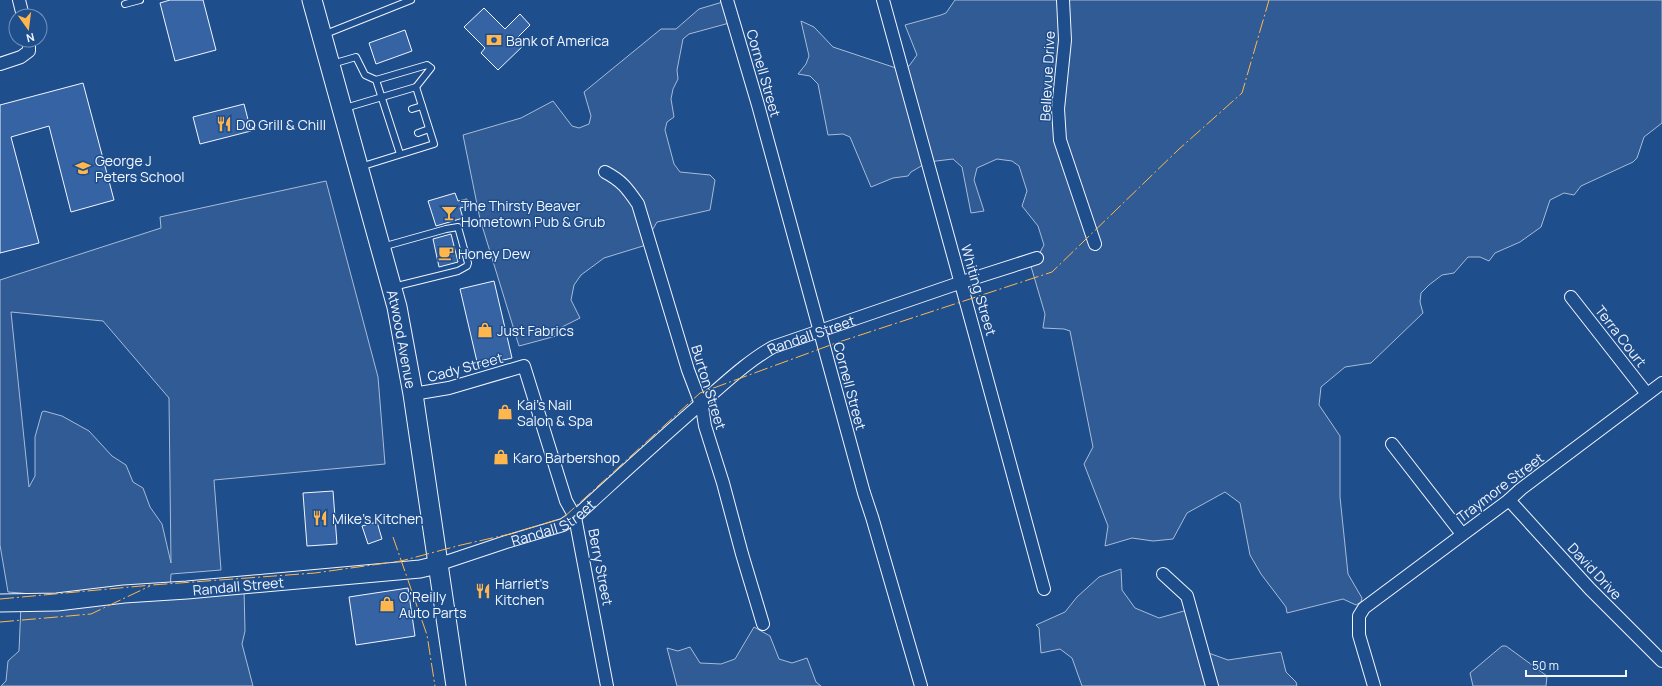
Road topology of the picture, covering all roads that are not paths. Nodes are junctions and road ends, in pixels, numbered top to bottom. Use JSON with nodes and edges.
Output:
{"nodes":[{"id":1,"x":140,"y":0,"type":"edge"},
{"id":2,"x":411,"y":0,"type":"edge"},
{"id":3,"x":727,"y":0,"type":"edge"},
{"id":4,"x":883,"y":0,"type":"edge"},
{"id":5,"x":1063,"y":0,"type":"edge"},
{"id":6,"x":314,"y":1,"type":"edge"},
{"id":7,"x":125,"y":4,"type":"dead end"},
{"id":8,"x":322,"y":36,"type":"junction"},
{"id":9,"x":29,"y":48,"type":"edge"},
{"id":10,"x":0,"y":64,"type":"edge"},
{"id":11,"x":330,"y":65,"type":"junction"},
{"id":12,"x":376,"y":80,"type":"junction"},
{"id":13,"x":416,"y":87,"type":"junction"},
{"id":14,"x":382,"y":98,"type":"junction"},
{"id":15,"x":422,"y":106,"type":"junction"},
{"id":16,"x":342,"y":109,"type":"junction"},
{"id":17,"x":412,"y":109,"type":"dead end"},
{"id":18,"x":394,"y":114,"type":"dead end"},
{"id":19,"x":388,"y":116,"type":"junction"},
{"id":20,"x":429,"y":129,"type":"junction"},
{"id":21,"x":418,"y":133,"type":"dead end"},
{"id":22,"x":400,"y":154,"type":"junction"},
{"id":23,"x":358,"y":168,"type":"junction"},
{"id":24,"x":605,"y":172,"type":"dead end"},
{"id":25,"x":1095,"y":244,"type":"dead end"},
{"id":26,"x":381,"y":247,"type":"junction"},
{"id":27,"x":1037,"y":258,"type":"dead end"},
{"id":28,"x":962,"y":282,"type":"junction"},
{"id":29,"x":392,"y":287,"type":"junction"},
{"id":30,"x":1571,"y":297,"type":"dead end"},
{"id":31,"x":819,"y":331,"type":"junction"},
{"id":32,"x":524,"y":366,"type":"joint"},
{"id":33,"x":1662,"y":383,"type":"edge"},
{"id":34,"x":413,"y":394,"type":"junction"},
{"id":35,"x":1647,"y":394,"type":"junction"},
{"id":36,"x":700,"y":404,"type":"junction"},
{"id":37,"x":1392,"y":444,"type":"dead end"},
{"id":38,"x":1509,"y":500,"type":"junction"},
{"id":39,"x":576,"y":517,"type":"junction"},
{"id":40,"x":1462,"y":534,"type":"junction"},
{"id":41,"x":437,"y":565,"type":"junction"},
{"id":42,"x":1163,"y":574,"type":"dead end"},
{"id":43,"x":1044,"y":589,"type":"dead end"},
{"id":44,"x":0,"y":603,"type":"edge"},
{"id":45,"x":763,"y":624,"type":"dead end"},
{"id":46,"x":1662,"y":661,"type":"edge"},
{"id":47,"x":456,"y":686,"type":"edge"},
{"id":48,"x":607,"y":686,"type":"edge"},
{"id":49,"x":921,"y":686,"type":"edge"},
{"id":50,"x":1212,"y":686,"type":"edge"},
{"id":51,"x":1374,"y":686,"type":"edge"}],
"edges":[{"from":1,"to":7,"type":"lane"},
{"from":2,"to":8,"type":"lane"},
{"from":3,"to":31,"type":"street","name":"Cornell Street"},
{"from":4,"to":28,"type":"street","name":"Whiting Street"},
{"from":5,"to":25,"type":"street","name":"Bellevue Drive"},
{"from":6,"to":8,"type":"main road","name":"Atwood Avenue"},
{"from":8,"to":11,"type":"main road","name":"Atwood Avenue"},
{"from":9,"to":10,"type":"street"},
{"from":11,"to":12,"type":"lane"},
{"from":11,"to":16,"type":"main road","name":"Atwood Avenue"},
{"from":12,"to":13,"type":"lane"},
{"from":12,"to":14,"type":"lane"},
{"from":13,"to":14,"type":"lane"},
{"from":13,"to":15,"type":"lane"},
{"from":14,"to":16,"type":"lane"},
{"from":14,"to":19,"type":"lane"},
{"from":15,"to":17,"type":"lane"},
{"from":15,"to":20,"type":"lane"},
{"from":16,"to":23,"type":"main road","name":"Atwood Avenue"},
{"from":18,"to":19,"type":"lane"},
{"from":19,"to":22,"type":"lane"},
{"from":20,"to":21,"type":"lane"},
{"from":20,"to":22,"type":"lane"},
{"from":22,"to":23,"type":"lane"},
{"from":23,"to":26,"type":"main road","name":"Atwood Avenue"},
{"from":24,"to":36,"type":"street","name":"Burton Street"},
{"from":26,"to":29,"type":"main road","name":"Atwood Avenue"},
{"from":26,"to":29,"type":"lane"},
{"from":27,"to":28,"type":"street","name":"Randall Street"},
{"from":28,"to":31,"type":"street","name":"Randall Street"},
{"from":28,"to":43,"type":"street","name":"Whiting Street"},
{"from":29,"to":34,"type":"main road","name":"Atwood Avenue"},
{"from":30,"to":35,"type":"street","name":"Terra Court"},
{"from":31,"to":36,"type":"street","name":"Randall Street"},
{"from":31,"to":49,"type":"street","name":"Cornell Street"},
{"from":32,"to":34,"type":"street","name":"Cady Street"},
{"from":32,"to":39,"type":"street","name":"Berry Street"},
{"from":33,"to":35,"type":"street","name":"Traymore Street"},
{"from":34,"to":41,"type":"main road","name":"Atwood Avenue"},
{"from":35,"to":38,"type":"street","name":"Traymore Street"},
{"from":36,"to":39,"type":"street","name":"Randall Street"},
{"from":36,"to":45,"type":"street","name":"Burton Street"},
{"from":37,"to":40,"type":"street"},
{"from":38,"to":40,"type":"street","name":"Traymore Street"},
{"from":38,"to":46,"type":"street","name":"David Drive"},
{"from":39,"to":41,"type":"street","name":"Randall Street"},
{"from":39,"to":48,"type":"street","name":"Berry Street"},
{"from":40,"to":51,"type":"street","name":"Traymore Street"},
{"from":41,"to":44,"type":"street","name":"Randall Street"},
{"from":41,"to":47,"type":"main road","name":"Atwood Avenue"},
{"from":42,"to":50,"type":"street"}]}
